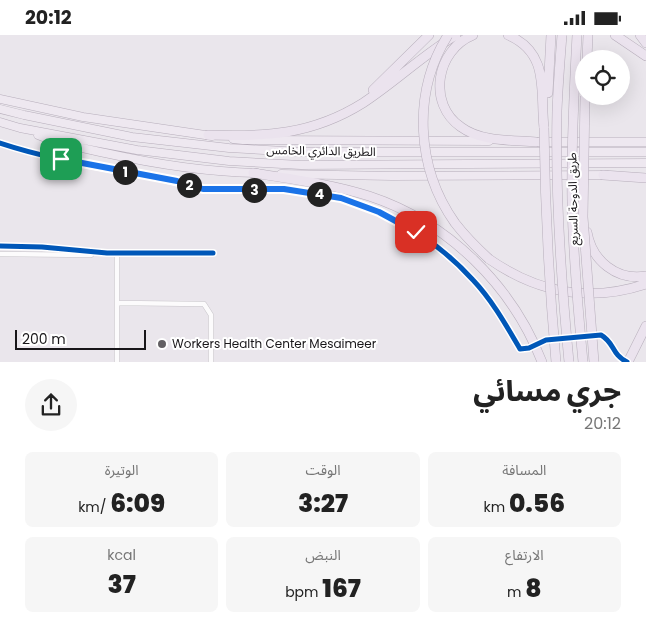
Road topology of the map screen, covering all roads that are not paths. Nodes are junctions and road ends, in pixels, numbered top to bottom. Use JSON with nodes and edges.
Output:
{"nodes":[{"id":1,"x":429,"y":35,"type":"edge"},
{"id":2,"x":448,"y":35,"type":"edge"},
{"id":3,"x":456,"y":35,"type":"edge"},
{"id":4,"x":473,"y":35,"type":"edge"},
{"id":5,"x":508,"y":35,"type":"edge"},
{"id":6,"x":551,"y":35,"type":"edge"},
{"id":7,"x":562,"y":35,"type":"edge"},
{"id":8,"x":577,"y":35,"type":"edge"},
{"id":9,"x":588,"y":35,"type":"edge"},
{"id":10,"x":615,"y":35,"type":"edge"},
{"id":11,"x":640,"y":35,"type":"edge"},
{"id":12,"x":646,"y":43,"type":"edge"},
{"id":13,"x":587,"y":50,"type":"edge"},
{"id":14,"x":646,"y":56,"type":"edge"},
{"id":15,"x":0,"y":99,"type":"edge"},
{"id":16,"x":585,"y":105,"type":"edge"},
{"id":17,"x":0,"y":109,"type":"edge"},
{"id":18,"x":334,"y":117,"type":"junction"},
{"id":19,"x":0,"y":123,"type":"edge"},
{"id":20,"x":20,"y":128,"type":"junction"},
{"id":21,"x":544,"y":128,"type":"junction"},
{"id":22,"x":208,"y":135,"type":"junction"},
{"id":23,"x":536,"y":142,"type":"junction"},
{"id":24,"x":646,"y":142,"type":"edge"},
{"id":25,"x":646,"y":152,"type":"edge"},
{"id":26,"x":646,"y":163,"type":"edge"},
{"id":27,"x":253,"y":173,"type":"junction"},
{"id":28,"x":646,"y":174,"type":"edge"},
{"id":29,"x":603,"y":175,"type":"junction"},
{"id":30,"x":646,"y":179,"type":"edge"},
{"id":31,"x":583,"y":196,"type":"junction"},
{"id":32,"x":0,"y":246,"type":"edge"},
{"id":33,"x":108,"y":253,"type":"junction"},
{"id":34,"x":117,"y":253,"type":"junction"},
{"id":35,"x":213,"y":253,"type":"dead end"},
{"id":36,"x":0,"y":254,"type":"edge"},
{"id":37,"x":646,"y":276,"type":"edge"},
{"id":38,"x":646,"y":284,"type":"edge"},
{"id":39,"x":116,"y":303,"type":"junction"},
{"id":40,"x":646,"y":326,"type":"edge"},
{"id":41,"x":646,"y":331,"type":"edge"},
{"id":42,"x":639,"y":339,"type":"junction"},
{"id":43,"x":540,"y":357,"type":"edge"},
{"id":44,"x":117,"y":362,"type":"edge"},
{"id":45,"x":211,"y":362,"type":"edge"},
{"id":46,"x":556,"y":362,"type":"edge"},
{"id":47,"x":569,"y":362,"type":"edge"},
{"id":48,"x":583,"y":362,"type":"edge"},
{"id":49,"x":594,"y":362,"type":"edge"},
{"id":50,"x":628,"y":362,"type":"edge"}],
"edges":[{"from":1,"to":18,"type":"highway"},
{"from":2,"to":38,"type":"highway","bridge":true},
{"from":3,"to":18,"type":"highway"},
{"from":4,"to":23,"type":"highway"},
{"from":5,"to":21,"type":"highway"},
{"from":6,"to":21,"type":"highway"},
{"from":7,"to":47,"type":"highway","name":"طريق الدوحة السريع","bridge":true},
{"from":8,"to":48,"type":"highway","name":"طريق الدوحة السريع","bridge":true},
{"from":9,"to":13,"type":"highway"},
{"from":10,"to":14,"type":"highway"},
{"from":11,"to":12,"type":"highway"},
{"from":15,"to":22,"type":"highway"},
{"from":16,"to":31,"type":"highway","bridge":true},
{"from":17,"to":25,"type":"highway","name":"الطريق الدائري الخامس"},
{"from":18,"to":22,"type":"highway"},
{"from":19,"to":20,"type":"highway","name":"الطريق الدائري الخامس"},
{"from":20,"to":26,"type":"highway","name":"الطريق الدائري الخامس"},
{"from":20,"to":27,"type":"highway"},
{"from":21,"to":46,"type":"highway","bridge":true},
{"from":22,"to":23,"type":"highway"},
{"from":23,"to":24,"type":"highway"},
{"from":27,"to":29,"type":"highway"},
{"from":27,"to":43,"type":"highway"},
{"from":28,"to":29,"type":"highway"},
{"from":29,"to":30,"type":"highway"},
{"from":31,"to":37,"type":"highway","bridge":true},
{"from":31,"to":49,"type":"highway","bridge":true},
{"from":32,"to":33,"type":"street"},
{"from":33,"to":34,"type":"street"},
{"from":33,"to":36,"type":"street"},
{"from":34,"to":35,"type":"street"},
{"from":34,"to":39,"type":"street"},
{"from":39,"to":44,"type":"street"},
{"from":39,"to":45,"type":"street"},
{"from":40,"to":42,"type":"highway"},
{"from":41,"to":42,"type":"highway"},
{"from":42,"to":50,"type":"highway"}]}
